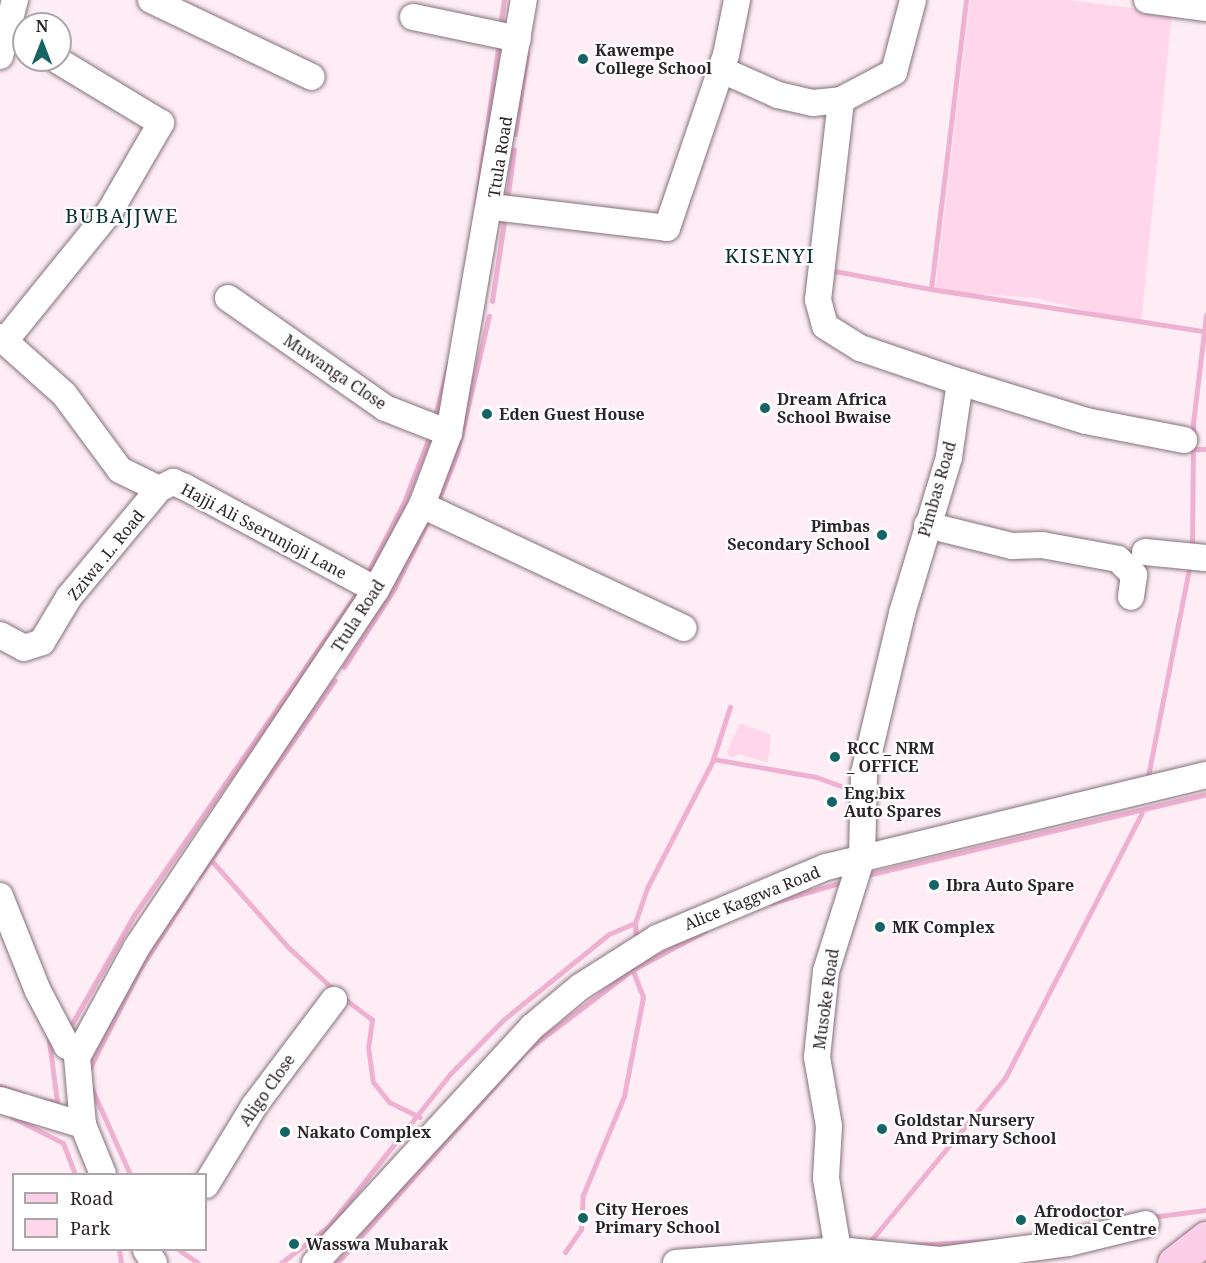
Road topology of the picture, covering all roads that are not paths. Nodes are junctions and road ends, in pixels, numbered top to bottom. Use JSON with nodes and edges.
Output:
{"nodes":[{"id":1,"x":151,"y":0,"type":"edge"},
{"id":2,"x":524,"y":0,"type":"edge"},
{"id":3,"x":737,"y":0,"type":"edge"},
{"id":4,"x":913,"y":0,"type":"edge"},
{"id":5,"x":1147,"y":0,"type":"edge"},
{"id":6,"x":1206,"y":8,"type":"edge"},
{"id":7,"x":413,"y":17,"type":"dead end"},
{"id":8,"x":518,"y":39,"type":"junction"},
{"id":9,"x":12,"y":40,"type":"edge"},
{"id":10,"x":0,"y":56,"type":"edge"},
{"id":11,"x":72,"y":69,"type":"edge"},
{"id":12,"x":722,"y":70,"type":"junction"},
{"id":13,"x":312,"y":77,"type":"dead end"},
{"id":14,"x":841,"y":100,"type":"junction"},
{"id":15,"x":492,"y":207,"type":"junction"},
{"id":16,"x":228,"y":298,"type":"dead end"},
{"id":17,"x":2,"y":339,"type":"edge"},
{"id":18,"x":960,"y":382,"type":"junction"},
{"id":19,"x":449,"y":433,"type":"junction"},
{"id":20,"x":1184,"y":440,"type":"dead end"},
{"id":21,"x":159,"y":489,"type":"junction"},
{"id":22,"x":422,"y":505,"type":"junction"},
{"id":23,"x":927,"y":525,"type":"junction"},
{"id":24,"x":1145,"y":552,"type":"dead end"},
{"id":25,"x":1196,"y":558,"type":"edge"},
{"id":26,"x":376,"y":590,"type":"junction"},
{"id":27,"x":1131,"y":597,"type":"dead end"},
{"id":28,"x":683,"y":628,"type":"dead end"},
{"id":29,"x":0,"y":635,"type":"edge"},
{"id":30,"x":1206,"y":776,"type":"edge"},
{"id":31,"x":862,"y":857,"type":"junction"},
{"id":32,"x":0,"y":896,"type":"edge"},
{"id":33,"x":334,"y":999,"type":"dead end"},
{"id":34,"x":81,"y":1049,"type":"junction"},
{"id":35,"x":0,"y":1100,"type":"edge"},
{"id":36,"x":83,"y":1125,"type":"junction"},
{"id":37,"x":103,"y":1173,"type":"edge"},
{"id":38,"x":207,"y":1183,"type":"edge"},
{"id":39,"x":1146,"y":1224,"type":"dead end"},
{"id":40,"x":1205,"y":1240,"type":"edge"},
{"id":41,"x":838,"y":1250,"type":"junction"},
{"id":42,"x":315,"y":1263,"type":"edge"},
{"id":43,"x":676,"y":1263,"type":"edge"},
{"id":44,"x":1174,"y":1263,"type":"edge"}],
"edges":[{"from":1,"to":13,"type":"street"},
{"from":2,"to":8,"type":"street","name":"Ttula Road"},
{"from":3,"to":12,"type":"street"},
{"from":4,"to":14,"type":"street"},
{"from":5,"to":6,"type":"street"},
{"from":7,"to":8,"type":"street"},
{"from":8,"to":15,"type":"street","name":"Ttula Road"},
{"from":9,"to":10,"type":"street"},
{"from":11,"to":17,"type":"street"},
{"from":12,"to":14,"type":"street"},
{"from":12,"to":15,"type":"street"},
{"from":14,"to":18,"type":"street"},
{"from":15,"to":19,"type":"street","name":"Ttula Road"},
{"from":16,"to":19,"type":"street","name":"Muwanga Close"},
{"from":17,"to":21,"type":"street","name":"Hajji Ali Sserunjoji Lane"},
{"from":18,"to":20,"type":"street"},
{"from":18,"to":23,"type":"street","name":"Pimbas Road"},
{"from":19,"to":22,"type":"street","name":"Ttula Road"},
{"from":21,"to":26,"type":"street","name":"Hajji Ali Sserunjoji Lane"},
{"from":21,"to":29,"type":"street","name":"Zziwa .L. Road"},
{"from":22,"to":26,"type":"street","name":"Ttula Road"},
{"from":22,"to":28,"type":"street"},
{"from":23,"to":27,"type":"street"},
{"from":23,"to":31,"type":"street","name":"Pimbas Road"},
{"from":24,"to":25,"type":"street"},
{"from":26,"to":34,"type":"street","name":"Ttula Road"},
{"from":30,"to":31,"type":"street","name":"Alice Kaggwa Road"},
{"from":31,"to":41,"type":"street","name":"Musoke Road"},
{"from":31,"to":42,"type":"street","name":"Alice Kaggwa Road"},
{"from":32,"to":34,"type":"street"},
{"from":33,"to":38,"type":"street","name":"Aligo Close"},
{"from":34,"to":36,"type":"street","name":"Ttula Road"},
{"from":35,"to":36,"type":"street"},
{"from":36,"to":37,"type":"street","name":"Ttula Road"},
{"from":39,"to":41,"type":"street"},
{"from":40,"to":44,"type":"main road"},
{"from":41,"to":43,"type":"street"}]}
